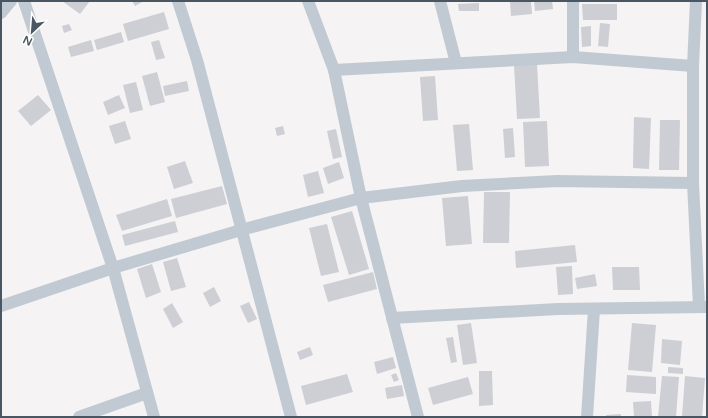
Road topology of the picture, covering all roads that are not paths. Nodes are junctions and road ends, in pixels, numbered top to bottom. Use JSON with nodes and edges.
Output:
{"nodes":[{"id":1,"x":11,"y":1,"type":"edge"},
{"id":2,"x":24,"y":1,"type":"edge"},
{"id":3,"x":178,"y":1,"type":"edge"},
{"id":4,"x":308,"y":1,"type":"edge"},
{"id":5,"x":440,"y":1,"type":"edge"},
{"id":6,"x":573,"y":1,"type":"edge"},
{"id":7,"x":696,"y":1,"type":"edge"},
{"id":8,"x":1,"y":13,"type":"edge"},
{"id":9,"x":573,"y":57,"type":"junction"},
{"id":10,"x":456,"y":63,"type":"junction"},
{"id":11,"x":693,"y":66,"type":"junction"},
{"id":12,"x":334,"y":70,"type":"junction"},
{"id":13,"x":693,"y":183,"type":"junction"},
{"id":14,"x":361,"y":198,"type":"junction"},
{"id":15,"x":241,"y":230,"type":"junction"},
{"id":16,"x":113,"y":268,"type":"junction"},
{"id":17,"x":1,"y":306,"type":"edge"},
{"id":18,"x":703,"y":306,"type":"edge"},
{"id":19,"x":594,"y":308,"type":"junction"},
{"id":20,"x":392,"y":318,"type":"junction"},
{"id":21,"x":147,"y":393,"type":"junction"},
{"id":22,"x":79,"y":417,"type":"edge"},
{"id":23,"x":154,"y":417,"type":"edge"},
{"id":24,"x":291,"y":417,"type":"edge"},
{"id":25,"x":418,"y":417,"type":"edge"},
{"id":26,"x":587,"y":417,"type":"edge"}],
"edges":[{"from":1,"to":8,"type":"street"},
{"from":2,"to":16,"type":"street"},
{"from":3,"to":15,"type":"street"},
{"from":4,"to":12,"type":"street"},
{"from":5,"to":10,"type":"street"},
{"from":6,"to":9,"type":"street"},
{"from":7,"to":11,"type":"street"},
{"from":9,"to":10,"type":"street"},
{"from":9,"to":11,"type":"street"},
{"from":10,"to":12,"type":"street"},
{"from":11,"to":13,"type":"street"},
{"from":12,"to":14,"type":"street"},
{"from":13,"to":14,"type":"street"},
{"from":13,"to":18,"type":"street"},
{"from":14,"to":15,"type":"street"},
{"from":14,"to":20,"type":"street"},
{"from":15,"to":16,"type":"street"},
{"from":15,"to":24,"type":"street"},
{"from":16,"to":17,"type":"street"},
{"from":16,"to":21,"type":"street"},
{"from":18,"to":19,"type":"street"},
{"from":19,"to":20,"type":"street"},
{"from":19,"to":26,"type":"street"},
{"from":20,"to":25,"type":"street"},
{"from":21,"to":22,"type":"street"},
{"from":21,"to":23,"type":"street"}]}
